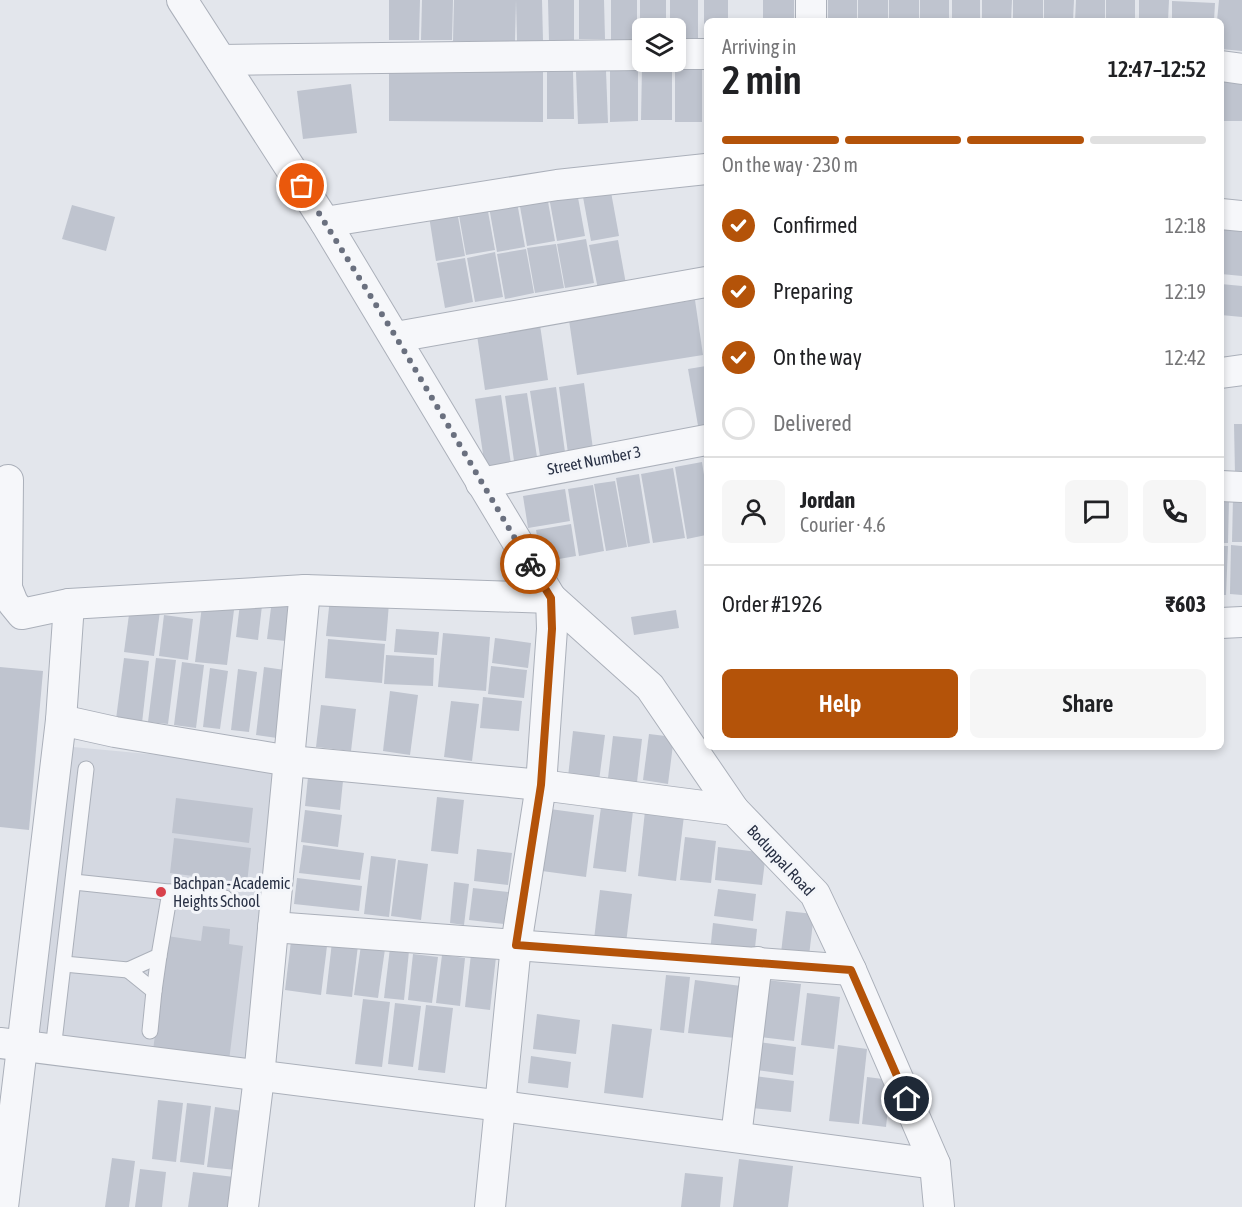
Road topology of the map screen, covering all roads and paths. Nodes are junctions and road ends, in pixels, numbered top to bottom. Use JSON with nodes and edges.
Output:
{"nodes":[{"id":1,"x":182,"y":0,"type":"edge"},
{"id":2,"x":811,"y":0,"type":"edge"},
{"id":3,"x":811,"y":18,"type":"edge"},
{"id":4,"x":686,"y":54,"type":"edge"},
{"id":5,"x":704,"y":54,"type":"edge"},
{"id":6,"x":632,"y":55,"type":"edge"},
{"id":7,"x":221,"y":60,"type":"junction"},
{"id":8,"x":1224,"y":66,"type":"edge"},
{"id":9,"x":1242,"y":69,"type":"edge"},
{"id":10,"x":704,"y":169,"type":"edge"},
{"id":11,"x":1224,"y":214,"type":"edge"},
{"id":12,"x":1242,"y":216,"type":"edge"},
{"id":13,"x":325,"y":222,"type":"junction"},
{"id":14,"x":704,"y":282,"type":"edge"},
{"id":15,"x":396,"y":337,"type":"junction"},
{"id":16,"x":1242,"y":370,"type":"edge"},
{"id":17,"x":1224,"y":373,"type":"edge"},
{"id":18,"x":704,"y":440,"type":"edge"},
{"id":19,"x":8,"y":480,"type":"dead end"},
{"id":20,"x":481,"y":483,"type":"junction"},
{"id":21,"x":1224,"y":486,"type":"edge"},
{"id":22,"x":1242,"y":487,"type":"edge"},
{"id":23,"x":305,"y":590,"type":"junction"},
{"id":24,"x":551,"y":598,"type":"junction"},
{"id":25,"x":69,"y":604,"type":"junction"},
{"id":26,"x":1242,"y":622,"type":"edge"},
{"id":27,"x":1224,"y":623,"type":"edge"},
{"id":28,"x":61,"y":720,"type":"junction"},
{"id":29,"x":290,"y":761,"type":"junction"},
{"id":30,"x":86,"y":769,"type":"dead end"},
{"id":31,"x":541,"y":785,"type":"junction"},
{"id":32,"x":734,"y":810,"type":"junction"},
{"id":33,"x":74,"y":882,"type":"junction"},
{"id":34,"x":170,"y":892,"type":"junction"},
{"id":35,"x":225,"y":898,"type":"dead end"},
{"id":36,"x":273,"y":927,"type":"junction"},
{"id":37,"x":516,"y":945,"type":"junction"},
{"id":38,"x":159,"y":956,"type":"junction"},
{"id":39,"x":757,"y":962,"type":"junction"},
{"id":40,"x":64,"y":964,"type":"junction"},
{"id":41,"x":128,"y":970,"type":"junction"},
{"id":42,"x":851,"y":970,"type":"junction"},
{"id":43,"x":154,"y":991,"type":"junction"},
{"id":44,"x":150,"y":1031,"type":"dead end"},
{"id":45,"x":11,"y":1045,"type":"edge"},
{"id":46,"x":53,"y":1050,"type":"junction"},
{"id":47,"x":259,"y":1077,"type":"junction"},
{"id":48,"x":502,"y":1106,"type":"junction"},
{"id":49,"x":736,"y":1137,"type":"junction"},
{"id":50,"x":935,"y":1164,"type":"junction"},
{"id":51,"x":3,"y":1207,"type":"edge"},
{"id":52,"x":243,"y":1207,"type":"edge"},
{"id":53,"x":490,"y":1207,"type":"edge"},
{"id":54,"x":939,"y":1207,"type":"edge"}],
"edges":[{"from":1,"to":7,"type":"street"},
{"from":2,"to":3,"type":"street"},
{"from":4,"to":5,"type":"street"},
{"from":6,"to":7,"type":"street"},
{"from":7,"to":13,"type":"street"},
{"from":8,"to":9,"type":"street"},
{"from":10,"to":13,"type":"street"},
{"from":11,"to":12,"type":"street"},
{"from":13,"to":15,"type":"street"},
{"from":14,"to":15,"type":"street"},
{"from":15,"to":20,"type":"street"},
{"from":16,"to":17,"type":"street"},
{"from":18,"to":20,"type":"street","name":"Street Number 3"},
{"from":19,"to":25,"type":"street"},
{"from":20,"to":24,"type":"street"},
{"from":21,"to":22,"type":"street"},
{"from":23,"to":24,"type":"street"},
{"from":23,"to":25,"type":"street"},
{"from":23,"to":29,"type":"street"},
{"from":24,"to":31,"type":"street"},
{"from":24,"to":32,"type":"street","name":"Boduppal Road"},
{"from":25,"to":28,"type":"street"},
{"from":26,"to":27,"type":"street"},
{"from":28,"to":29,"type":"street"},
{"from":28,"to":45,"type":"street"},
{"from":29,"to":31,"type":"street"},
{"from":29,"to":36,"type":"street"},
{"from":30,"to":33,"type":"lane"},
{"from":31,"to":32,"type":"street"},
{"from":31,"to":37,"type":"street"},
{"from":32,"to":42,"type":"street","name":"Boduppal Road"},
{"from":33,"to":34,"type":"lane"},
{"from":33,"to":40,"type":"lane"},
{"from":34,"to":35,"type":"lane"},
{"from":34,"to":38,"type":"lane"},
{"from":36,"to":37,"type":"street"},
{"from":36,"to":47,"type":"street"},
{"from":37,"to":39,"type":"street"},
{"from":37,"to":48,"type":"street"},
{"from":38,"to":41,"type":"lane"},
{"from":38,"to":43,"type":"lane"},
{"from":39,"to":42,"type":"street"},
{"from":39,"to":49,"type":"street"},
{"from":40,"to":41,"type":"lane"},
{"from":40,"to":46,"type":"lane"},
{"from":41,"to":43,"type":"lane"},
{"from":42,"to":50,"type":"street","name":"Boduppal Road"},
{"from":43,"to":44,"type":"lane"},
{"from":45,"to":46,"type":"street"},
{"from":45,"to":51,"type":"street"},
{"from":46,"to":47,"type":"street"},
{"from":47,"to":48,"type":"street"},
{"from":47,"to":52,"type":"street"},
{"from":48,"to":49,"type":"street"},
{"from":48,"to":53,"type":"street"},
{"from":49,"to":50,"type":"street"},
{"from":50,"to":54,"type":"street","name":"Boduppal Road"}]}
